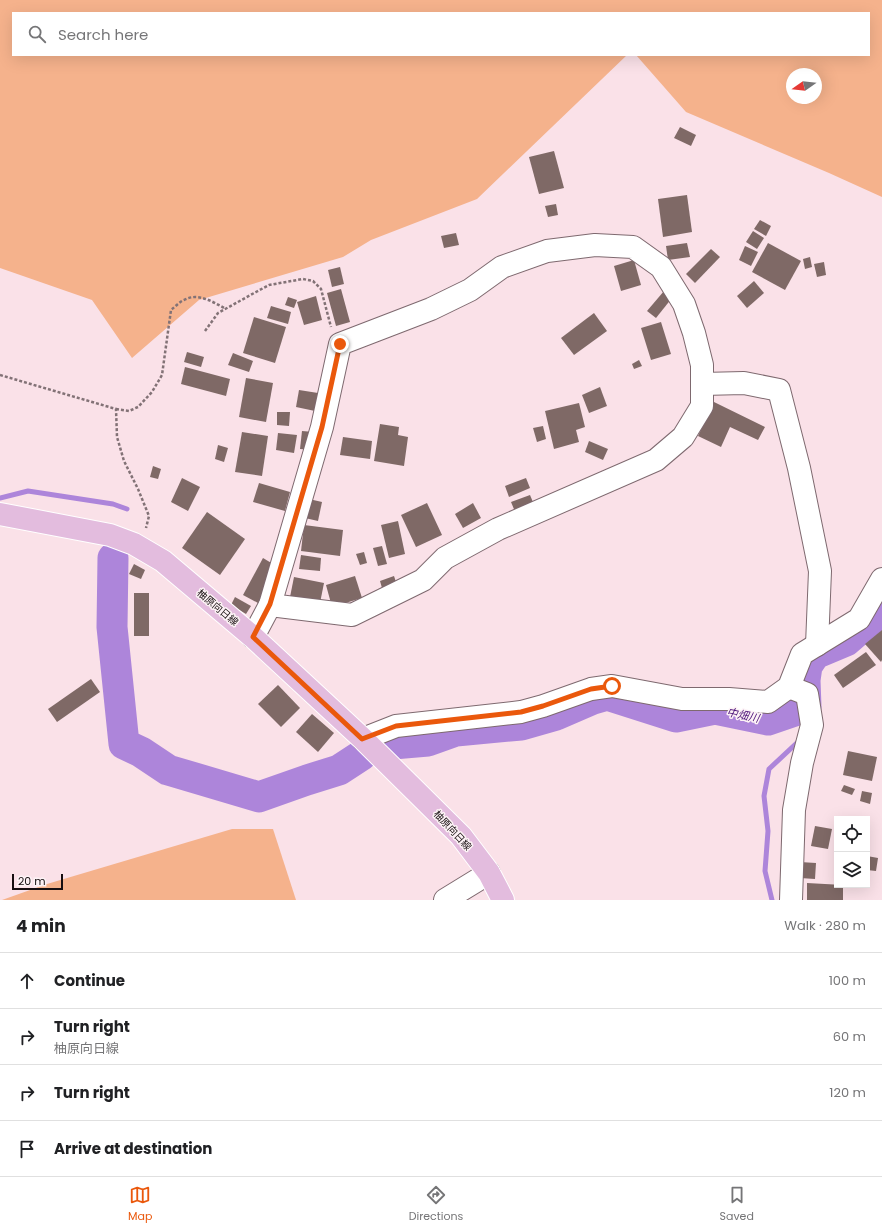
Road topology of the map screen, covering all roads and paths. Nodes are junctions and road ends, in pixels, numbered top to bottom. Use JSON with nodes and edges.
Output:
{"nodes":[{"id":1,"x":226,"y":309,"type":"junction"},
{"id":2,"x":205,"y":331,"type":"dead end"},
{"id":3,"x":340,"y":344,"type":"junction"},
{"id":4,"x":0,"y":375,"type":"edge"},
{"id":5,"x":702,"y":384,"type":"junction"},
{"id":6,"x":116,"y":409,"type":"junction"},
{"id":7,"x":0,"y":514,"type":"edge"},
{"id":8,"x":142,"y":548,"type":"junction"},
{"id":9,"x":882,"y":579,"type":"edge"},
{"id":10,"x":270,"y":604,"type":"junction"},
{"id":11,"x":253,"y":637,"type":"junction"},
{"id":12,"x":817,"y":645,"type":"junction"},
{"id":13,"x":789,"y":687,"type":"junction"},
{"id":14,"x":362,"y":739,"type":"junction"},
{"id":15,"x":489,"y":873,"type":"junction"},
{"id":16,"x":445,"y":900,"type":"edge"},
{"id":17,"x":503,"y":900,"type":"edge"},
{"id":18,"x":790,"y":900,"type":"edge"}],
"edges":[{"from":1,"to":2,"type":"path"},
{"from":1,"to":3,"type":"path"},
{"from":1,"to":6,"type":"path"},
{"from":3,"to":5,"type":"street"},
{"from":3,"to":10,"type":"street"},
{"from":4,"to":6,"type":"path"},
{"from":5,"to":10,"type":"street"},
{"from":5,"to":12,"type":"street"},
{"from":6,"to":8,"type":"path"},
{"from":7,"to":8,"type":"main road","name":"柚原向日線"},
{"from":8,"to":11,"type":"main road","name":"柚原向日線"},
{"from":9,"to":12,"type":"street"},
{"from":10,"to":11,"type":"street"},
{"from":11,"to":14,"type":"main road","name":"柚原向日線"},
{"from":12,"to":13,"type":"street"},
{"from":13,"to":14,"type":"street"},
{"from":13,"to":18,"type":"street"},
{"from":14,"to":15,"type":"main road","name":"柚原向日線"},
{"from":15,"to":16,"type":"street"},
{"from":15,"to":17,"type":"main road","name":"柚原向日線"}]}
